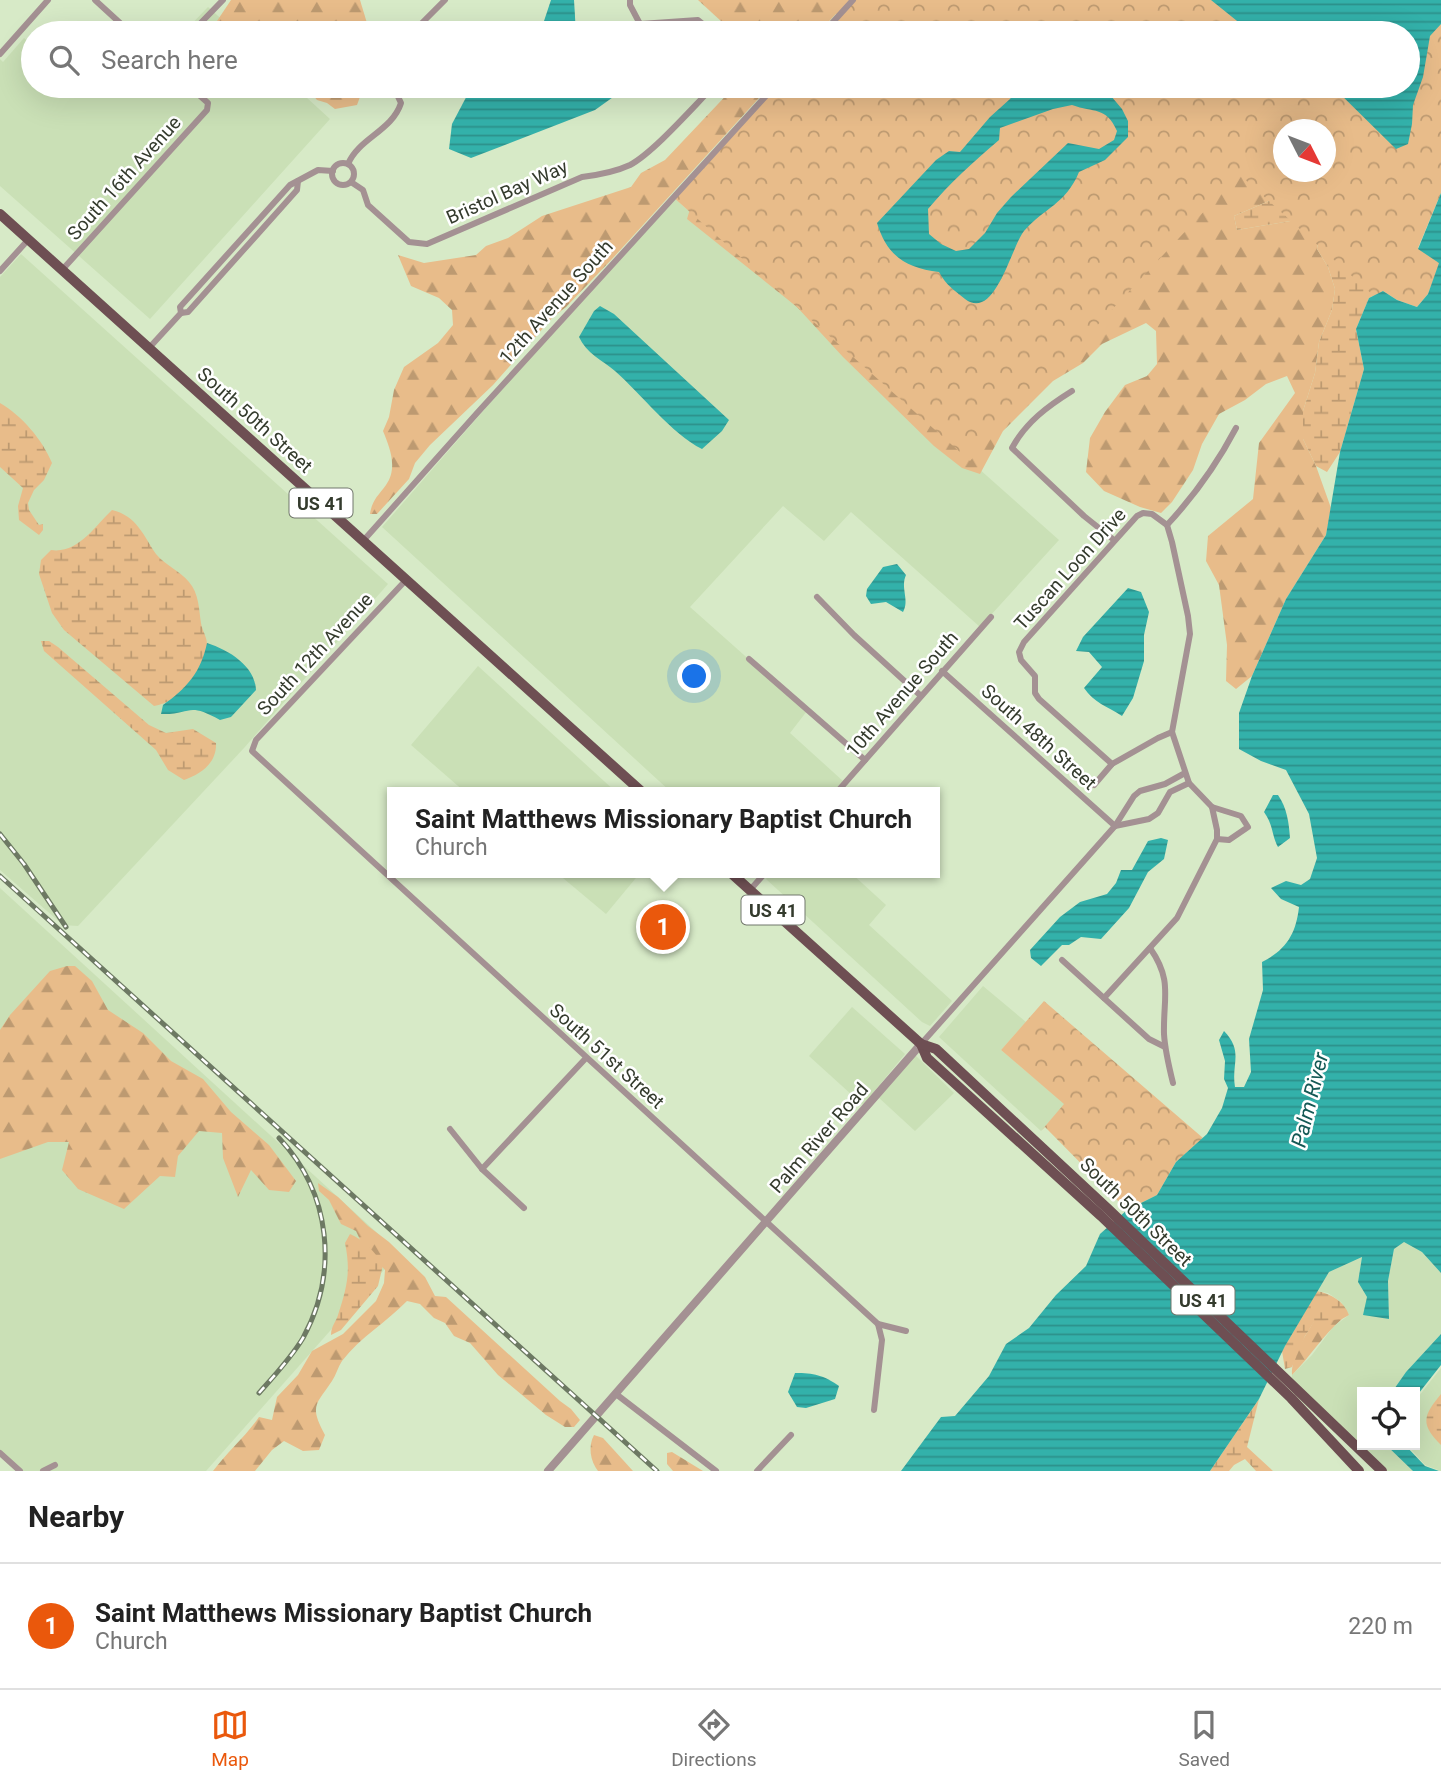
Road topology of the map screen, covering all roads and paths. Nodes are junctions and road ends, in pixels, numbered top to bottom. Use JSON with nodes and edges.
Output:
{"nodes":[{"id":1,"x":48,"y":0,"type":"edge"},
{"id":2,"x":95,"y":0,"type":"edge"},
{"id":3,"x":223,"y":0,"type":"edge"},
{"id":4,"x":445,"y":0,"type":"edge"},
{"id":5,"x":630,"y":0,"type":"edge"},
{"id":6,"x":853,"y":0,"type":"edge"},
{"id":7,"x":29,"y":21,"type":"edge"},
{"id":8,"x":118,"y":21,"type":"edge"},
{"id":9,"x":203,"y":21,"type":"edge"},
{"id":10,"x":424,"y":21,"type":"edge"},
{"id":11,"x":638,"y":21,"type":"edge"},
{"id":12,"x":834,"y":21,"type":"edge"},
{"id":13,"x":21,"y":30,"type":"edge"},
{"id":14,"x":0,"y":54,"type":"edge"},
{"id":15,"x":202,"y":98,"type":"edge"},
{"id":16,"x":399,"y":98,"type":"edge"},
{"id":17,"x":702,"y":98,"type":"edge"},
{"id":18,"x":764,"y":98,"type":"edge"},
{"id":19,"x":348,"y":164,"type":"junction"},
{"id":20,"x":333,"y":171,"type":"junction"},
{"id":21,"x":351,"y":182,"type":"junction"},
{"id":22,"x":0,"y":214,"type":"edge"},
{"id":23,"x":28,"y":240,"type":"junction"},
{"id":24,"x":61,"y":270,"type":"junction"},
{"id":25,"x":0,"y":271,"type":"edge"},
{"id":26,"x":149,"y":348,"type":"junction"},
{"id":27,"x":1072,"y":391,"type":"dead end"},
{"id":28,"x":1236,"y":428,"type":"dead end"},
{"id":29,"x":1167,"y":525,"type":"junction"},
{"id":30,"x":1114,"y":540,"type":"junction"},
{"id":31,"x":363,"y":541,"type":"junction"},
{"id":32,"x":406,"y":580,"type":"junction"},
{"id":33,"x":817,"y":597,"type":"dead end"},
{"id":34,"x":991,"y":617,"type":"dead end"},
{"id":35,"x":749,"y":659,"type":"dead end"},
{"id":36,"x":942,"y":671,"type":"junction"},
{"id":37,"x":921,"y":696,"type":"junction"},
{"id":38,"x":1172,"y":732,"type":"junction"},
{"id":39,"x":251,"y":751,"type":"joint"},
{"id":40,"x":865,"y":761,"type":"junction"},
{"id":41,"x":1112,"y":764,"type":"junction"},
{"id":42,"x":1185,"y":773,"type":"junction"},
{"id":43,"x":1189,"y":783,"type":"junction"},
{"id":44,"x":1094,"y":785,"type":"dead end"},
{"id":45,"x":1158,"y":786,"type":"junction"},
{"id":46,"x":636,"y":787,"type":"edge"},
{"id":47,"x":842,"y":787,"type":"edge"},
{"id":48,"x":1165,"y":798,"type":"junction"},
{"id":49,"x":1212,"y":807,"type":"junction"},
{"id":50,"x":1115,"y":826,"type":"junction"},
{"id":51,"x":1217,"y":839,"type":"junction"},
{"id":52,"x":387,"y":876,"type":"edge"},
{"id":53,"x":390,"y":878,"type":"edge"},
{"id":54,"x":737,"y":878,"type":"edge"},
{"id":55,"x":761,"y":878,"type":"edge"},
{"id":56,"x":750,"y":890,"type":"junction"},
{"id":57,"x":1150,"y":948,"type":"junction"},
{"id":58,"x":1062,"y":960,"type":"dead end"},
{"id":59,"x":1104,"y":999,"type":"junction"},
{"id":60,"x":922,"y":1044,"type":"junction"},
{"id":61,"x":1165,"y":1046,"type":"junction"},
{"id":62,"x":586,"y":1058,"type":"junction"},
{"id":63,"x":1173,"y":1083,"type":"dead end"},
{"id":64,"x":450,"y":1129,"type":"dead end"},
{"id":65,"x":482,"y":1169,"type":"junction"},
{"id":66,"x":524,"y":1209,"type":"dead end"},
{"id":67,"x":766,"y":1223,"type":"junction"},
{"id":68,"x":878,"y":1324,"type":"junction"},
{"id":69,"x":906,"y":1331,"type":"dead end"},
{"id":70,"x":616,"y":1394,"type":"junction"},
{"id":71,"x":1294,"y":1395,"type":"junction"},
{"id":72,"x":874,"y":1410,"type":"dead end"},
{"id":73,"x":791,"y":1435,"type":"dead end"},
{"id":74,"x":0,"y":1452,"type":"edge"},
{"id":75,"x":55,"y":1465,"type":"dead end"},
{"id":76,"x":20,"y":1471,"type":"edge"},
{"id":77,"x":43,"y":1471,"type":"edge"},
{"id":78,"x":548,"y":1471,"type":"edge"},
{"id":79,"x":716,"y":1471,"type":"edge"},
{"id":80,"x":757,"y":1471,"type":"edge"},
{"id":81,"x":1359,"y":1471,"type":"edge"},
{"id":82,"x":1382,"y":1471,"type":"edge"}],
"edges":[{"from":1,"to":7,"type":"street"},
{"from":2,"to":8,"type":"street"},
{"from":3,"to":9,"type":"street"},
{"from":4,"to":10,"type":"street"},
{"from":5,"to":11,"type":"street"},
{"from":6,"to":12,"type":"street"},
{"from":13,"to":14,"type":"street"},
{"from":15,"to":24,"type":"street","name":"South 16th Avenue"},
{"from":16,"to":19,"type":"street"},
{"from":17,"to":21,"type":"street","name":"Bristol Bay Way"},
{"from":18,"to":31,"type":"street","name":"12th Avenue South"},
{"from":19,"to":20,"type":"street"},
{"from":19,"to":21,"type":"street"},
{"from":20,"to":21,"type":"street"},
{"from":20,"to":26,"type":"street"},
{"from":22,"to":23,"type":"main road","name":"South 50th Street","number":"US 41"},
{"from":23,"to":24,"type":"main road","name":"South 50th Street","number":"US 41"},
{"from":23,"to":25,"type":"street"},
{"from":24,"to":26,"type":"main road","name":"South 50th Street","number":"US 41"},
{"from":26,"to":31,"type":"main road","name":"South 50th Street","number":"US 41"},
{"from":27,"to":30,"type":"street"},
{"from":28,"to":29,"type":"street"},
{"from":29,"to":30,"type":"street","name":"Tuscan Loon Drive"},
{"from":29,"to":38,"type":"street"},
{"from":30,"to":41,"type":"street","name":"Tuscan Loon Drive"},
{"from":31,"to":32,"type":"main road","name":"South 50th Street","number":"US 41"},
{"from":32,"to":39,"type":"street","name":"South 12th Avenue"},
{"from":32,"to":46,"type":"main road","name":"South 50th Street","number":"US 41"},
{"from":33,"to":37,"type":"street"},
{"from":34,"to":36,"type":"street","name":"10th Avenue South"},
{"from":35,"to":40,"type":"street"},
{"from":36,"to":37,"type":"street","name":"10th Avenue South"},
{"from":36,"to":50,"type":"street","name":"South 48th Street"},
{"from":37,"to":40,"type":"street","name":"10th Avenue South"},
{"from":38,"to":41,"type":"street"},
{"from":38,"to":42,"type":"street"},
{"from":39,"to":52,"type":"street","name":"South 51st Street"},
{"from":40,"to":47,"type":"street","name":"10th Avenue South"},
{"from":41,"to":44,"type":"street"},
{"from":42,"to":43,"type":"street"},
{"from":42,"to":45,"type":"street","name":"Palm River Road"},
{"from":43,"to":48,"type":"street"},
{"from":43,"to":49,"type":"street"},
{"from":45,"to":48,"type":"street"},
{"from":45,"to":50,"type":"street","name":"Palm River Road"},
{"from":48,"to":50,"type":"street"},
{"from":49,"to":51,"type":"street"},
{"from":49,"to":51,"type":"street"},
{"from":50,"to":60,"type":"street","name":"Palm River Road"},
{"from":51,"to":57,"type":"street"},
{"from":53,"to":62,"type":"street","name":"South 51st Street"},
{"from":54,"to":56,"type":"main road","name":"South 50th Street","number":"US 41"},
{"from":55,"to":56,"type":"street"},
{"from":56,"to":60,"type":"main road","name":"South 50th Street","number":"US 41"},
{"from":57,"to":59,"type":"street"},
{"from":57,"to":61,"type":"street"},
{"from":58,"to":59,"type":"street"},
{"from":59,"to":61,"type":"street"},
{"from":60,"to":67,"type":"street","name":"Palm River Road"},
{"from":60,"to":71,"type":"main road","name":"South 50th Street","number":"US 41"},
{"from":61,"to":63,"type":"street"},
{"from":62,"to":65,"type":"street"},
{"from":62,"to":67,"type":"street","name":"South 51st Street"},
{"from":64,"to":65,"type":"street"},
{"from":65,"to":66,"type":"street"},
{"from":67,"to":68,"type":"street","name":"South 51st Street"},
{"from":67,"to":70,"type":"street","name":"Palm River Road"},
{"from":68,"to":69,"type":"street"},
{"from":68,"to":72,"type":"street"},
{"from":70,"to":78,"type":"street","name":"Palm River Road"},
{"from":70,"to":79,"type":"street"},
{"from":71,"to":81,"type":"main road","name":"South 50th Street","number":"US 41"},
{"from":71,"to":82,"type":"main road","name":"South 50th Street","number":"US 41"},
{"from":73,"to":80,"type":"street"},
{"from":74,"to":76,"type":"street"},
{"from":75,"to":77,"type":"street"}]}
